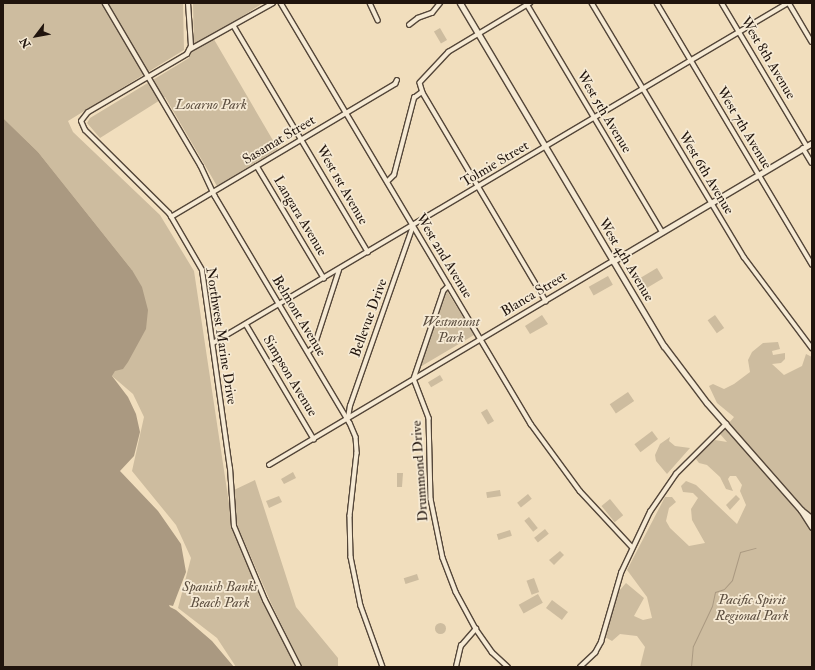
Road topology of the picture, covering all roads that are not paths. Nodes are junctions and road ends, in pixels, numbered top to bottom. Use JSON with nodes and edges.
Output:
{"nodes":[{"id":1,"x":105,"y":3,"type":"edge"},
{"id":2,"x":188,"y":3,"type":"edge"},
{"id":3,"x":273,"y":3,"type":"edge"},
{"id":4,"x":281,"y":3,"type":"edge"},
{"id":5,"x":370,"y":3,"type":"edge"},
{"id":6,"x":440,"y":3,"type":"edge"},
{"id":7,"x":460,"y":3,"type":"edge"},
{"id":8,"x":592,"y":3,"type":"edge"},
{"id":9,"x":657,"y":3,"type":"edge"},
{"id":10,"x":722,"y":3,"type":"edge"},
{"id":11,"x":789,"y":3,"type":"edge"},
{"id":12,"x":529,"y":4,"type":"edge"},
{"id":13,"x":378,"y":20,"type":"dead end"},
{"id":14,"x":409,"y":25,"type":"dead end"},
{"id":15,"x":234,"y":26,"type":"junction"},
{"id":16,"x":740,"y":32,"type":"junction"},
{"id":17,"x":479,"y":34,"type":"junction"},
{"id":18,"x":812,"y":42,"type":"edge"},
{"id":19,"x":190,"y":50,"type":"junction"},
{"id":20,"x":691,"y":61,"type":"junction"},
{"id":21,"x":148,"y":77,"type":"junction"},
{"id":22,"x":397,"y":80,"type":"dead end"},
{"id":23,"x":643,"y":89,"type":"junction"},
{"id":24,"x":422,"y":92,"type":"junction"},
{"id":25,"x":346,"y":113,"type":"junction"},
{"id":26,"x":595,"y":118,"type":"junction"},
{"id":27,"x":302,"y":139,"type":"junction"},
{"id":28,"x":809,"y":145,"type":"edge"},
{"id":29,"x":545,"y":148,"type":"junction"},
{"id":30,"x":812,"y":163,"type":"edge"},
{"id":31,"x":257,"y":166,"type":"junction"},
{"id":32,"x":758,"y":175,"type":"junction"},
{"id":33,"x":387,"y":182,"type":"junction"},
{"id":34,"x":478,"y":187,"type":"junction"},
{"id":35,"x":214,"y":192,"type":"junction"},
{"id":36,"x":710,"y":203,"type":"junction"},
{"id":37,"x":171,"y":217,"type":"junction"},
{"id":38,"x":413,"y":226,"type":"junction"},
{"id":39,"x":662,"y":231,"type":"junction"},
{"id":40,"x":368,"y":252,"type":"junction"},
{"id":41,"x":613,"y":261,"type":"junction"},
{"id":42,"x":812,"y":264,"type":"edge"},
{"id":43,"x":339,"y":270,"type":"junction"},
{"id":44,"x":324,"y":278,"type":"junction"},
{"id":45,"x":449,"y":286,"type":"junction"},
{"id":46,"x":546,"y":301,"type":"junction"},
{"id":47,"x":280,"y":304,"type":"junction"},
{"id":48,"x":246,"y":324,"type":"junction"},
{"id":49,"x":481,"y":340,"type":"junction"},
{"id":50,"x":213,"y":343,"type":"junction"},
{"id":51,"x":812,"y":348,"type":"edge"},
{"id":52,"x":308,"y":352,"type":"junction"},
{"id":53,"x":414,"y":379,"type":"junction"},
{"id":54,"x":348,"y":419,"type":"junction"},
{"id":55,"x":726,"y":424,"type":"junction"},
{"id":56,"x":314,"y":439,"type":"junction"},
{"id":57,"x":269,"y":465,"type":"dead end"},
{"id":58,"x":800,"y":510,"type":"junction"},
{"id":59,"x":812,"y":519,"type":"edge"},
{"id":60,"x":812,"y":528,"type":"edge"},
{"id":61,"x":632,"y":547,"type":"junction"},
{"id":62,"x":476,"y":629,"type":"junction"},
{"id":63,"x":299,"y":667,"type":"edge"},
{"id":64,"x":383,"y":667,"type":"edge"},
{"id":65,"x":456,"y":667,"type":"edge"},
{"id":66,"x":508,"y":667,"type":"edge"},
{"id":67,"x":580,"y":667,"type":"edge"}],
"edges":[{"from":1,"to":21,"type":"street","name":"Belmont Avenue"},
{"from":2,"to":19,"type":"street"},
{"from":3,"to":15,"type":"street"},
{"from":4,"to":25,"type":"street","name":"West 2nd Avenue"},
{"from":5,"to":13,"type":"street"},
{"from":6,"to":14,"type":"street"},
{"from":7,"to":17,"type":"main road","name":"West 4th Avenue"},
{"from":8,"to":23,"type":"street","name":"West 6th Avenue"},
{"from":9,"to":20,"type":"street","name":"West 7th Avenue"},
{"from":10,"to":16,"type":"street","name":"West 8th Avenue"},
{"from":11,"to":16,"type":"street","name":"Tolmie Street"},
{"from":11,"to":18,"type":"street"},
{"from":12,"to":17,"type":"street"},
{"from":12,"to":26,"type":"street","name":"West 5th Avenue"},
{"from":15,"to":19,"type":"street"},
{"from":15,"to":27,"type":"street","name":"West 1st Avenue"},
{"from":16,"to":20,"type":"street","name":"Tolmie Street"},
{"from":16,"to":28,"type":"street","name":"West 8th Avenue"},
{"from":17,"to":24,"type":"street"},
{"from":17,"to":29,"type":"main road","name":"West 4th Avenue"},
{"from":19,"to":21,"type":"street","name":"Northwest Marine Drive"},
{"from":20,"to":23,"type":"street","name":"Tolmie Street"},
{"from":20,"to":32,"type":"street","name":"West 7th Avenue"},
{"from":21,"to":35,"type":"street","name":"Belmont Avenue"},
{"from":21,"to":37,"type":"street","name":"Northwest Marine Drive"},
{"from":22,"to":25,"type":"street","name":"Sasamat Street"},
{"from":23,"to":26,"type":"street","name":"Tolmie Street"},
{"from":23,"to":36,"type":"street","name":"West 6th Avenue"},
{"from":24,"to":33,"type":"street"},
{"from":24,"to":34,"type":"street"},
{"from":25,"to":27,"type":"street","name":"Sasamat Street"},
{"from":25,"to":33,"type":"street","name":"West 2nd Avenue"},
{"from":26,"to":29,"type":"street","name":"Tolmie Street"},
{"from":26,"to":39,"type":"street","name":"West 5th Avenue"},
{"from":27,"to":31,"type":"street","name":"Sasamat Street"},
{"from":27,"to":40,"type":"street","name":"West 1st Avenue"},
{"from":28,"to":30,"type":"street","name":"West 8th Avenue"},
{"from":28,"to":32,"type":"main road","name":"Blanca Street"},
{"from":29,"to":34,"type":"street","name":"Tolmie Street"},
{"from":29,"to":41,"type":"main road","name":"West 4th Avenue"},
{"from":31,"to":35,"type":"street","name":"Sasamat Street"},
{"from":31,"to":44,"type":"street","name":"Langara Avenue"},
{"from":32,"to":36,"type":"main road","name":"Blanca Street"},
{"from":32,"to":42,"type":"street","name":"West 7th Avenue"},
{"from":33,"to":38,"type":"street","name":"West 2nd Avenue"},
{"from":34,"to":38,"type":"street","name":"Tolmie Street"},
{"from":34,"to":46,"type":"street"},
{"from":35,"to":37,"type":"street","name":"Sasamat Street"},
{"from":35,"to":47,"type":"street","name":"Belmont Avenue"},
{"from":36,"to":39,"type":"main road","name":"Blanca Street"},
{"from":36,"to":51,"type":"street","name":"West 6th Avenue"},
{"from":37,"to":50,"type":"street","name":"Northwest Marine Drive"},
{"from":38,"to":40,"type":"street","name":"Tolmie Street"},
{"from":38,"to":45,"type":"street","name":"West 2nd Avenue"},
{"from":38,"to":54,"type":"street","name":"Bellevue Drive"},
{"from":39,"to":41,"type":"main road","name":"Blanca Street"},
{"from":40,"to":43,"type":"street","name":"Tolmie Street"},
{"from":41,"to":46,"type":"street","name":"Blanca Street"},
{"from":41,"to":55,"type":"main road","name":"West 4th Avenue"},
{"from":43,"to":44,"type":"street","name":"Tolmie Street"},
{"from":43,"to":52,"type":"street","name":"Langara Avenue"},
{"from":44,"to":47,"type":"street","name":"Tolmie Street"},
{"from":45,"to":49,"type":"street","name":"West 2nd Avenue"},
{"from":45,"to":53,"type":"street"},
{"from":46,"to":49,"type":"street","name":"Blanca Street"},
{"from":47,"to":48,"type":"street","name":"Tolmie Street"},
{"from":47,"to":52,"type":"street","name":"Belmont Avenue"},
{"from":48,"to":50,"type":"street","name":"Tolmie Street"},
{"from":48,"to":56,"type":"street","name":"Simpson Avenue"},
{"from":49,"to":53,"type":"street","name":"Blanca Street"},
{"from":49,"to":61,"type":"street","name":"West 2nd Avenue"},
{"from":50,"to":63,"type":"street","name":"Northwest Marine Drive"},
{"from":52,"to":54,"type":"street","name":"Belmont Avenue"},
{"from":53,"to":54,"type":"street","name":"Blanca Street"},
{"from":53,"to":62,"type":"street","name":"Drummond Drive"},
{"from":54,"to":56,"type":"street","name":"Blanca Street"},
{"from":54,"to":64,"type":"street","name":"Belmont Avenue"},
{"from":55,"to":58,"type":"main road","name":"West 4th Avenue"},
{"from":55,"to":61,"type":"street"},
{"from":56,"to":57,"type":"street","name":"Blanca Street"},
{"from":58,"to":59,"type":"main road"},
{"from":58,"to":60,"type":"main road"},
{"from":61,"to":67,"type":"street"},
{"from":62,"to":65,"type":"street"},
{"from":62,"to":66,"type":"street","name":"Drummond Drive"}]}
